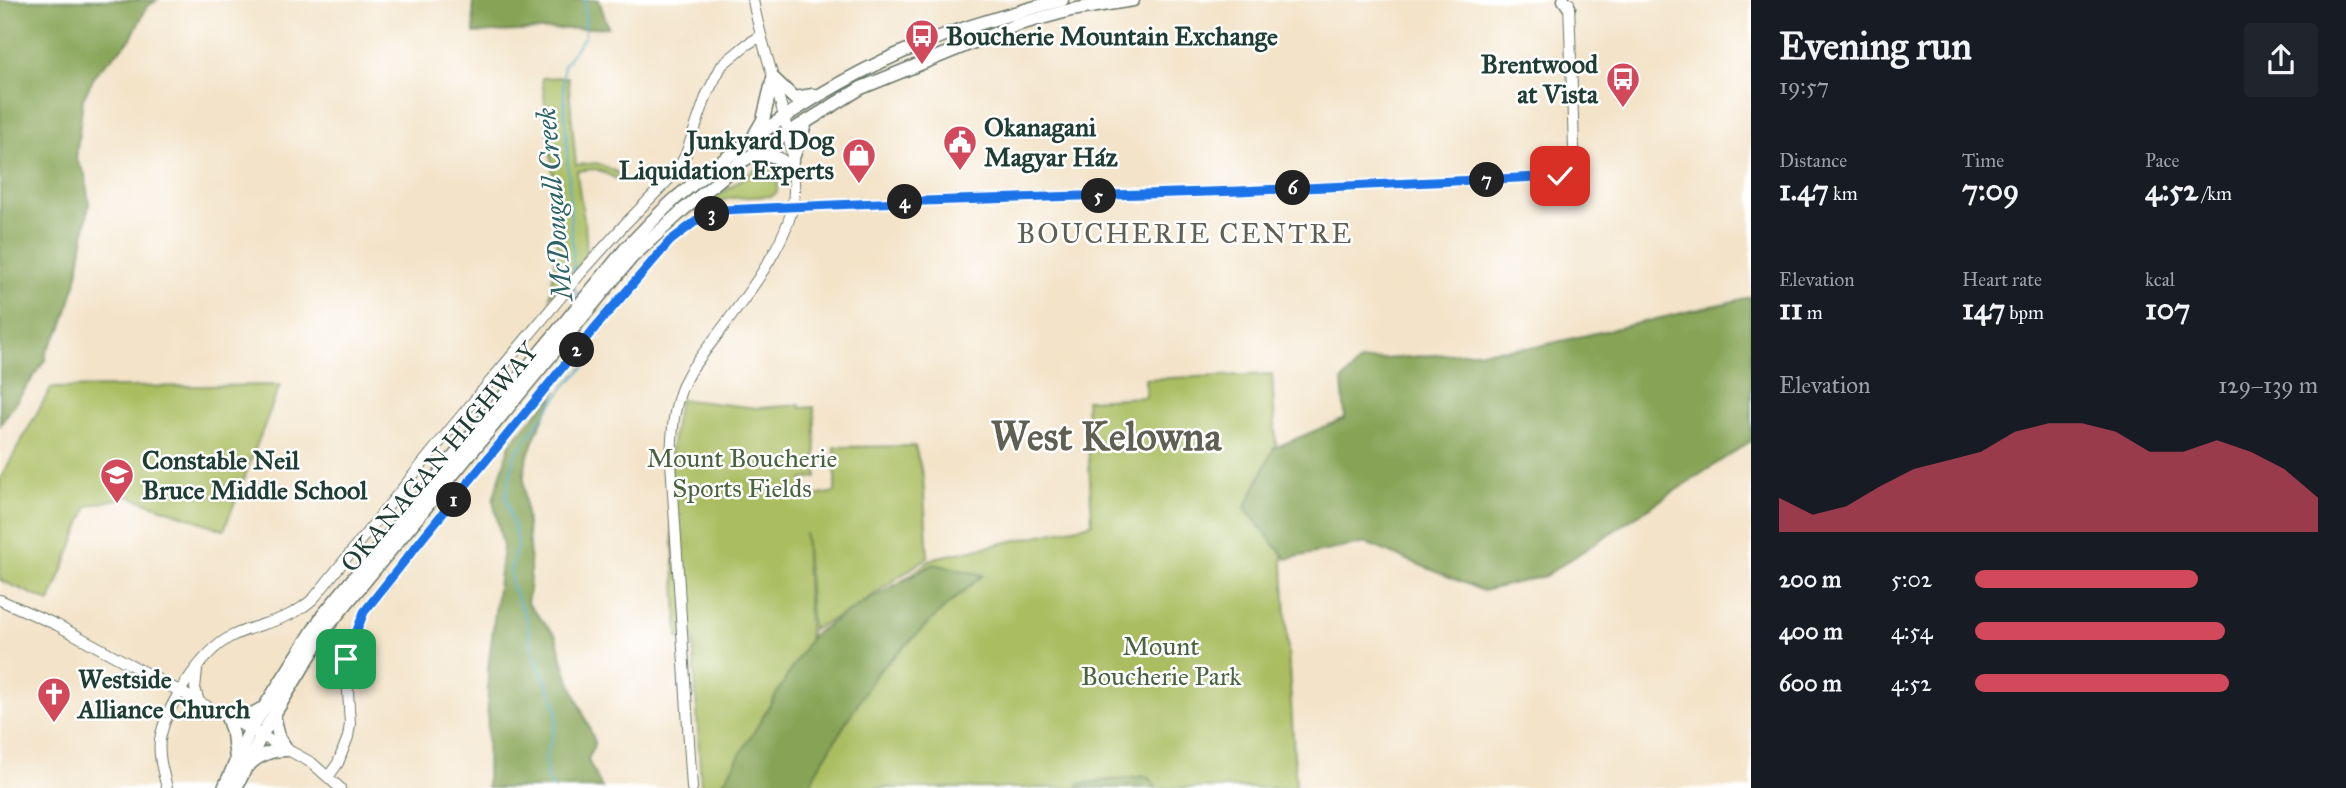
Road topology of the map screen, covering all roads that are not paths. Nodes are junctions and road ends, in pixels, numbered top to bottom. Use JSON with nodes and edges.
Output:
{"nodes":[{"id":1,"x":753,"y":0,"type":"edge"},
{"id":2,"x":1062,"y":0,"type":"edge"},
{"id":3,"x":1133,"y":0,"type":"edge"},
{"id":4,"x":1569,"y":2,"type":"edge"},
{"id":5,"x":761,"y":36,"type":"junction"},
{"id":6,"x":773,"y":78,"type":"junction"},
{"id":7,"x":833,"y":89,"type":"junction"},
{"id":8,"x":784,"y":117,"type":"junction"},
{"id":9,"x":806,"y":121,"type":"junction"},
{"id":10,"x":788,"y":132,"type":"junction"},
{"id":11,"x":753,"y":147,"type":"junction"},
{"id":12,"x":793,"y":164,"type":"junction"},
{"id":13,"x":793,"y":207,"type":"junction"},
{"id":14,"x":0,"y":600,"type":"edge"},
{"id":15,"x":198,"y":666,"type":"junction"},
{"id":16,"x":181,"y":692,"type":"junction"},
{"id":17,"x":199,"y":702,"type":"junction"},
{"id":18,"x":270,"y":710,"type":"junction"},
{"id":19,"x":227,"y":717,"type":"junction"},
{"id":20,"x":255,"y":733,"type":"junction"},
{"id":21,"x":287,"y":750,"type":"junction"},
{"id":22,"x":237,"y":760,"type":"junction"},
{"id":23,"x":242,"y":773,"type":"junction"},
{"id":24,"x":328,"y":777,"type":"junction"},
{"id":25,"x":167,"y":788,"type":"edge"},
{"id":26,"x":224,"y":788,"type":"edge"},
{"id":27,"x":236,"y":788,"type":"edge"},
{"id":28,"x":341,"y":788,"type":"edge"},
{"id":29,"x":692,"y":788,"type":"edge"}],
"edges":[{"from":1,"to":5,"type":"street"},
{"from":2,"to":7,"type":"highway","name":"OKANAGAN HIGHWAY"},
{"from":3,"to":9,"type":"highway","name":"OKANAGAN HIGHWAY"},
{"from":4,"to":13,"type":"street"},
{"from":5,"to":6,"type":"street"},
{"from":5,"to":15,"type":"street"},
{"from":6,"to":7,"type":"highway"},
{"from":6,"to":8,"type":"street"},
{"from":6,"to":11,"type":"highway"},
{"from":7,"to":8,"type":"highway","name":"OKANAGAN HIGHWAY"},
{"from":8,"to":10,"type":"street"},
{"from":8,"to":11,"type":"highway","name":"OKANAGAN HIGHWAY"},
{"from":9,"to":10,"type":"highway","name":"OKANAGAN HIGHWAY"},
{"from":9,"to":12,"type":"highway"},
{"from":10,"to":11,"type":"highway","name":"OKANAGAN HIGHWAY"},
{"from":10,"to":12,"type":"street"},
{"from":11,"to":12,"type":"highway"},
{"from":11,"to":18,"type":"highway","name":"OKANAGAN HIGHWAY"},
{"from":12,"to":13,"type":"street"},
{"from":13,"to":24,"type":"street"},
{"from":13,"to":29,"type":"street"},
{"from":14,"to":16,"type":"street"},
{"from":15,"to":16,"type":"street"},
{"from":15,"to":17,"type":"street"},
{"from":16,"to":17,"type":"street"},
{"from":16,"to":25,"type":"street"},
{"from":17,"to":19,"type":"street"},
{"from":18,"to":19,"type":"highway"},
{"from":18,"to":20,"type":"highway","name":"OKANAGAN HIGHWAY"},
{"from":18,"to":21,"type":"highway"},
{"from":19,"to":20,"type":"street"},
{"from":19,"to":22,"type":"highway"},
{"from":20,"to":21,"type":"street"},
{"from":20,"to":22,"type":"highway","name":"OKANAGAN HIGHWAY"},
{"from":20,"to":23,"type":"highway","name":"OKANAGAN HIGHWAY"},
{"from":21,"to":23,"type":"highway"},
{"from":21,"to":24,"type":"street"},
{"from":22,"to":26,"type":"highway","name":"OKANAGAN HIGHWAY"},
{"from":23,"to":27,"type":"highway","name":"OKANAGAN HIGHWAY"},
{"from":24,"to":28,"type":"street"}]}
